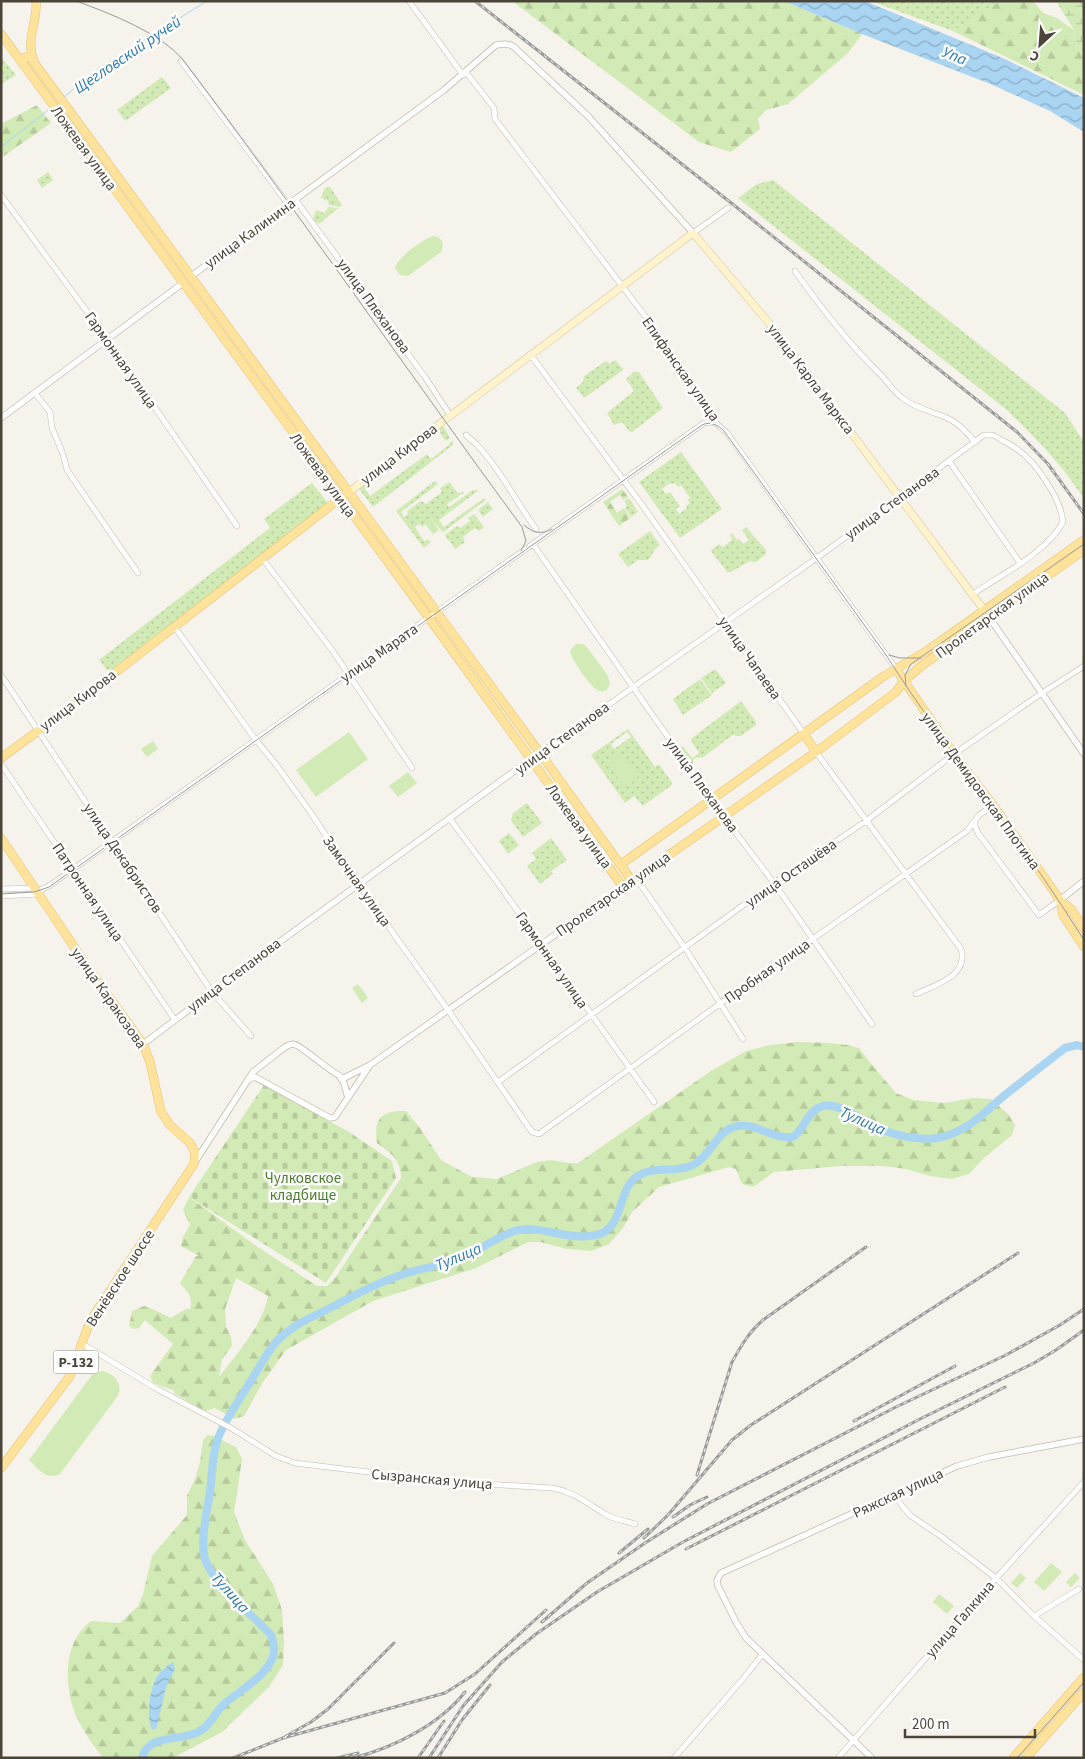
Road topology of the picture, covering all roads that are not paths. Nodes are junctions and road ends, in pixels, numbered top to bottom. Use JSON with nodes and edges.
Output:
{"nodes":[{"id":1,"x":409,"y":1,"type":"edge"},
{"id":2,"x":37,"y":3,"type":"edge"},
{"id":3,"x":1,"y":34,"type":"edge"},
{"id":4,"x":496,"y":45,"type":"joint"},
{"id":5,"x":181,"y":60,"type":"dead end"},
{"id":6,"x":22,"y":63,"type":"junction"},
{"id":7,"x":39,"y":70,"type":"junction"},
{"id":8,"x":464,"y":73,"type":"junction"},
{"id":9,"x":72,"y":115,"type":"junction"},
{"id":10,"x":64,"y":120,"type":"junction"},
{"id":11,"x":1,"y":195,"type":"edge"},
{"id":12,"x":295,"y":199,"type":"junction"},
{"id":13,"x":288,"y":204,"type":"junction"},
{"id":14,"x":728,"y":208,"type":"dead end"},
{"id":15,"x":693,"y":232,"type":"junction"},
{"id":16,"x":795,"y":271,"type":"dead end"},
{"id":17,"x":190,"y":277,"type":"junction"},
{"id":18,"x":183,"y":283,"type":"junction"},
{"id":19,"x":622,"y":286,"type":"junction"},
{"id":20,"x":108,"y":340,"type":"junction"},
{"id":21,"x":530,"y":354,"type":"junction"},
{"id":22,"x":35,"y":393,"type":"junction"},
{"id":23,"x":450,"y":415,"type":"junction"},
{"id":24,"x":1,"y":418,"type":"edge"},
{"id":25,"x":718,"y":424,"type":"junction"},
{"id":26,"x":466,"y":435,"type":"dead end"},
{"id":27,"x":975,"y":442,"type":"junction"},
{"id":28,"x":949,"y":461,"type":"junction"},
{"id":29,"x":624,"y":479,"type":"junction"},
{"id":30,"x":349,"y":492,"type":"junction"},
{"id":31,"x":900,"y":497,"type":"junction"},
{"id":32,"x":340,"y":498,"type":"junction"},
{"id":33,"x":1062,"y":522,"type":"joint"},
{"id":34,"x":237,"y":526,"type":"dead end"},
{"id":35,"x":536,"y":528,"type":"dead end"},
{"id":36,"x":1084,"y":540,"type":"edge"},
{"id":37,"x":533,"y":544,"type":"junction"},
{"id":38,"x":1080,"y":549,"type":"edge"},
{"id":39,"x":262,"y":558,"type":"junction"},
{"id":40,"x":816,"y":558,"type":"junction"},
{"id":41,"x":1020,"y":563,"type":"junction"},
{"id":42,"x":138,"y":573,"type":"dead end"},
{"id":43,"x":973,"y":594,"type":"junction"},
{"id":44,"x":437,"y":612,"type":"junction"},
{"id":45,"x":986,"y":614,"type":"junction"},
{"id":46,"x":429,"y":618,"type":"junction"},
{"id":47,"x":724,"y":623,"type":"junction"},
{"id":48,"x":174,"y":626,"type":"junction"},
{"id":49,"x":1084,"y":666,"type":"edge"},
{"id":50,"x":896,"y":669,"type":"junction"},
{"id":51,"x":480,"y":671,"type":"junction"},
{"id":52,"x":348,"y":674,"type":"junction"},
{"id":53,"x":1,"y":675,"type":"edge"},
{"id":54,"x":472,"y":677,"type":"junction"},
{"id":55,"x":904,"y":680,"type":"junction"},
{"id":56,"x":633,"y":688,"type":"junction"},
{"id":57,"x":1042,"y":693,"type":"junction"},
{"id":58,"x":39,"y":730,"type":"junction"},
{"id":59,"x":804,"y":734,"type":"junction"},
{"id":60,"x":255,"y":740,"type":"junction"},
{"id":61,"x":816,"y":752,"type":"junction"},
{"id":62,"x":540,"y":753,"type":"junction"},
{"id":63,"x":954,"y":754,"type":"junction"},
{"id":64,"x":1084,"y":754,"type":"edge"},
{"id":65,"x":1,"y":758,"type":"edge"},
{"id":66,"x":531,"y":759,"type":"junction"},
{"id":67,"x":1,"y":764,"type":"edge"},
{"id":68,"x":412,"y":768,"type":"dead end"},
{"id":69,"x":712,"y":800,"type":"junction"},
{"id":70,"x":993,"y":805,"type":"junction"},
{"id":71,"x":723,"y":816,"type":"junction"},
{"id":72,"x":450,"y":819,"type":"junction"},
{"id":73,"x":975,"y":820,"type":"junction"},
{"id":74,"x":866,"y":821,"type":"junction"},
{"id":75,"x":1,"y":838,"type":"edge"},
{"id":76,"x":112,"y":841,"type":"junction"},
{"id":77,"x":630,"y":858,"type":"junction"},
{"id":78,"x":620,"y":865,"type":"junction"},
{"id":79,"x":73,"y":869,"type":"junction"},
{"id":80,"x":906,"y":873,"type":"junction"},
{"id":81,"x":637,"y":878,"type":"junction"},
{"id":82,"x":1084,"y":881,"type":"edge"},
{"id":83,"x":774,"y":883,"type":"junction"},
{"id":84,"x":358,"y":884,"type":"junction"},
{"id":85,"x":623,"y":887,"type":"junction"},
{"id":86,"x":1,"y":889,"type":"edge"},
{"id":87,"x":39,"y":890,"type":"junction"},
{"id":88,"x":1,"y":896,"type":"edge"},
{"id":89,"x":1060,"y":900,"type":"junction"},
{"id":90,"x":1084,"y":929,"type":"edge"},
{"id":91,"x":812,"y":939,"type":"junction"},
{"id":92,"x":541,"y":944,"type":"junction"},
{"id":93,"x":1084,"y":947,"type":"edge"},
{"id":94,"x":685,"y":948,"type":"junction"},
{"id":95,"x":212,"y":992,"type":"junction"},
{"id":96,"x":916,"y":994,"type":"dead end"},
{"id":97,"x":721,"y":1003,"type":"junction"},
{"id":98,"x":448,"y":1010,"type":"junction"},
{"id":99,"x":591,"y":1014,"type":"junction"},
{"id":100,"x":175,"y":1020,"type":"junction"},
{"id":101,"x":872,"y":1024,"type":"dead end"},
{"id":102,"x":251,"y":1036,"type":"dead end"},
{"id":103,"x":743,"y":1039,"type":"dead end"},
{"id":104,"x":143,"y":1044,"type":"junction"},
{"id":105,"x":370,"y":1065,"type":"junction"},
{"id":106,"x":630,"y":1069,"type":"junction"},
{"id":107,"x":339,"y":1076,"type":"junction"},
{"id":108,"x":248,"y":1079,"type":"junction"},
{"id":109,"x":498,"y":1082,"type":"junction"},
{"id":110,"x":348,"y":1098,"type":"junction"},
{"id":111,"x":654,"y":1102,"type":"dead end"},
{"id":112,"x":539,"y":1134,"type":"joint"},
{"id":113,"x":187,"y":1140,"type":"junction"},
{"id":114,"x":206,"y":1144,"type":"junction"},
{"id":115,"x":194,"y":1164,"type":"junction"},
{"id":116,"x":82,"y":1343,"type":"junction"},
{"id":117,"x":1084,"y":1439,"type":"edge"},
{"id":118,"x":1,"y":1468,"type":"edge"},
{"id":119,"x":1084,"y":1482,"type":"edge"},
{"id":120,"x":895,"y":1495,"type":"junction"},
{"id":121,"x":635,"y":1524,"type":"dead end"},
{"id":122,"x":996,"y":1578,"type":"junction"},
{"id":123,"x":1079,"y":1589,"type":"dead end"},
{"id":124,"x":1034,"y":1616,"type":"junction"},
{"id":125,"x":762,"y":1654,"type":"junction"},
{"id":126,"x":1084,"y":1660,"type":"edge"},
{"id":127,"x":1084,"y":1677,"type":"edge"},
{"id":128,"x":1084,"y":1692,"type":"edge"},
{"id":129,"x":853,"y":1740,"type":"junction"},
{"id":130,"x":674,"y":1758,"type":"edge"},
{"id":131,"x":838,"y":1758,"type":"edge"},
{"id":132,"x":872,"y":1758,"type":"edge"},
{"id":133,"x":1013,"y":1758,"type":"edge"},
{"id":134,"x":1026,"y":1758,"type":"edge"}],
"edges":[{"from":1,"to":8,"type":"street","name":"Епифанская улица"},
{"from":2,"to":7,"type":"main road","name":"Ложевая улица"},
{"from":3,"to":6,"type":"main road","name":"Ложевая улица"},
{"from":4,"to":8,"type":"street","name":"улица Калинина"},
{"from":4,"to":15,"type":"street","name":"улица Карла Маркса"},
{"from":5,"to":13,"type":"street"},
{"from":6,"to":7,"type":"main road","name":"Ложевая улица"},
{"from":6,"to":10,"type":"main road","name":"Ложевая улица"},
{"from":7,"to":9,"type":"main road","name":"Ложевая улица"},
{"from":8,"to":12,"type":"street","name":"улица Калинина"},
{"from":8,"to":19,"type":"street","name":"Епифанская улица"},
{"from":9,"to":10,"type":"main road"},
{"from":9,"to":17,"type":"main road","name":"Ложевая улица"},
{"from":10,"to":18,"type":"main road","name":"Ложевая улица"},
{"from":11,"to":20,"type":"street","name":"Гармонная улица"},
{"from":12,"to":13,"type":"street","name":"улица Калинина"},
{"from":12,"to":23,"type":"street","name":"улица Плеханова"},
{"from":13,"to":17,"type":"street","name":"улица Калинина"},
{"from":14,"to":15,"type":"street","name":"улица Кирова"},
{"from":15,"to":19,"type":"main road","name":"улица Кирова"},
{"from":15,"to":31,"type":"main road","name":"улица Карла Маркса"},
{"from":16,"to":27,"type":"street"},
{"from":17,"to":18,"type":"main road","name":"улица Калинина"},
{"from":17,"to":30,"type":"main road","name":"Ложевая улица"},
{"from":18,"to":20,"type":"street","name":"улица Калинина"},
{"from":18,"to":32,"type":"main road","name":"Ложевая улица"},
{"from":19,"to":21,"type":"main road","name":"улица Кирова"},
{"from":19,"to":25,"type":"street","name":"Епифанская улица"},
{"from":20,"to":22,"type":"street","name":"улица Калинина"},
{"from":20,"to":34,"type":"street","name":"Гармонная улица"},
{"from":21,"to":23,"type":"main road","name":"улица Кирова"},
{"from":21,"to":29,"type":"street","name":"улица Чапаева"},
{"from":22,"to":24,"type":"street","name":"улица Калинина"},
{"from":22,"to":42,"type":"street"},
{"from":23,"to":30,"type":"main road","name":"улица Кирова"},
{"from":25,"to":29,"type":"street","name":"улица Марата"},
{"from":25,"to":40,"type":"street","name":"Епифанская улица"},
{"from":26,"to":35,"type":"street"},
{"from":27,"to":28,"type":"street","name":"улица Степанова"},
{"from":27,"to":33,"type":"street","name":"улица Степанова"},
{"from":28,"to":31,"type":"street","name":"улица Степанова"},
{"from":28,"to":41,"type":"street"},
{"from":29,"to":37,"type":"street","name":"улица Марата"},
{"from":29,"to":47,"type":"street","name":"улица Чапаева"},
{"from":30,"to":32,"type":"main road","name":"улица Кирова"},
{"from":30,"to":44,"type":"main road","name":"Ложевая улица"},
{"from":31,"to":40,"type":"street","name":"улица Степанова"},
{"from":31,"to":43,"type":"main road","name":"улица Карла Маркса"},
{"from":32,"to":39,"type":"main road","name":"улица Кирова"},
{"from":32,"to":46,"type":"main road","name":"Ложевая улица"},
{"from":33,"to":41,"type":"street","name":"Пролетарская улица"},
{"from":36,"to":38,"type":"main road","name":"Пролетарская улица"},
{"from":37,"to":44,"type":"street","name":"улица Марата"},
{"from":37,"to":56,"type":"street","name":"улица Плеханова"},
{"from":38,"to":45,"type":"main road","name":"Пролетарская улица"},
{"from":39,"to":48,"type":"main road","name":"улица Кирова"},
{"from":39,"to":52,"type":"street"},
{"from":40,"to":47,"type":"street","name":"улица Степанова"},
{"from":40,"to":50,"type":"street","name":"Епифанская улица"},
{"from":41,"to":43,"type":"street","name":"Пролетарская улица"},
{"from":43,"to":45,"type":"main road","name":"улица Карла Маркса"},
{"from":44,"to":46,"type":"street","name":"улица Марата"},
{"from":44,"to":51,"type":"main road","name":"Ложевая улица"},
{"from":45,"to":50,"type":"main road","name":"Пролетарская улица"},
{"from":45,"to":55,"type":"main road","name":"Пролетарская улица"},
{"from":45,"to":57,"type":"street","name":"улица Карла Маркса"},
{"from":46,"to":52,"type":"street","name":"улица Марата"},
{"from":46,"to":54,"type":"main road","name":"Ложевая улица"},
{"from":47,"to":56,"type":"street","name":"улица Степанова"},
{"from":47,"to":59,"type":"street","name":"улица Чапаева"},
{"from":48,"to":58,"type":"main road","name":"улица Кирова"},
{"from":48,"to":60,"type":"street","name":"Замочная улица"},
{"from":49,"to":57,"type":"street","name":"улица Осташёва"},
{"from":50,"to":55,"type":"main road"},
{"from":50,"to":59,"type":"main road","name":"Пролетарская улица"},
{"from":51,"to":54,"type":"main road"},
{"from":51,"to":62,"type":"main road","name":"Ложевая улица"},
{"from":52,"to":60,"type":"street","name":"улица Марата"},
{"from":52,"to":68,"type":"street"},
{"from":53,"to":58,"type":"street","name":"улица Декабристов"},
{"from":54,"to":66,"type":"main road","name":"Ложевая улица"},
{"from":55,"to":61,"type":"main road","name":"Пролетарская улица"},
{"from":55,"to":63,"type":"main road","name":"улица Демидовская Плотина"},
{"from":56,"to":62,"type":"street","name":"улица Степанова"},
{"from":56,"to":69,"type":"street","name":"улица Плеханова"},
{"from":57,"to":63,"type":"street","name":"улица Осташёва"},
{"from":57,"to":64,"type":"street","name":"улица Карла Маркса"},
{"from":58,"to":65,"type":"main road","name":"улица Кирова"},
{"from":58,"to":76,"type":"street","name":"улица Декабристов"},
{"from":59,"to":61,"type":"main road","name":"улица Чапаева"},
{"from":59,"to":69,"type":"main road","name":"Пролетарская улица"},
{"from":60,"to":76,"type":"street","name":"улица Марата"},
{"from":60,"to":84,"type":"street","name":"Замочная улица"},
{"from":61,"to":71,"type":"main road","name":"Пролетарская улица"},
{"from":61,"to":74,"type":"street","name":"улица Чапаева"},
{"from":62,"to":66,"type":"main road","name":"улица Степанова"},
{"from":62,"to":78,"type":"main road","name":"Ложевая улица"},
{"from":63,"to":70,"type":"main road","name":"улица Демидовская Плотина"},
{"from":63,"to":74,"type":"street","name":"улица Осташёва"},
{"from":66,"to":72,"type":"street","name":"улица Степанова"},
{"from":66,"to":85,"type":"main road","name":"Ложевая улица"},
{"from":67,"to":79,"type":"street","name":"Патронная улица"},
{"from":69,"to":71,"type":"main road","name":"улица Плеханова"},
{"from":69,"to":77,"type":"main road","name":"Пролетарская улица"},
{"from":70,"to":73,"type":"street","name":"Пробная улица"},
{"from":70,"to":89,"type":"main road","name":"улица Демидовская Плотина"},
{"from":71,"to":81,"type":"main road","name":"Пролетарская улица"},
{"from":71,"to":83,"type":"street","name":"улица Плеханова"},
{"from":72,"to":84,"type":"street","name":"улица Степанова"},
{"from":72,"to":92,"type":"street","name":"Гармонная улица"},
{"from":73,"to":80,"type":"street","name":"Пробная улица"},
{"from":73,"to":89,"type":"street","name":"улица Демидовская Плотина"},
{"from":74,"to":80,"type":"street","name":"улица Чапаева"},
{"from":74,"to":83,"type":"street","name":"улица Осташёва"},
{"from":75,"to":87,"type":"main road","name":"улица Каракозова"},
{"from":76,"to":79,"type":"street","name":"улица Марата"},
{"from":76,"to":95,"type":"street","name":"улица Декабристов"},
{"from":77,"to":78,"type":"main road","name":"Пролетарская улица"},
{"from":77,"to":81,"type":"main road"},
{"from":78,"to":81,"type":"main road","name":"Ложевая улица"},
{"from":79,"to":87,"type":"street","name":"улица Марата"},
{"from":79,"to":100,"type":"street","name":"Патронная улица"},
{"from":80,"to":91,"type":"street","name":"Пробная улица"},
{"from":80,"to":96,"type":"street","name":"улица Чапаева"},
{"from":81,"to":85,"type":"main road","name":"Пролетарская улица"},
{"from":81,"to":94,"type":"street","name":"Ложевая улица"},
{"from":82,"to":89,"type":"street"},
{"from":83,"to":91,"type":"street","name":"улица Плеханова"},
{"from":83,"to":94,"type":"street","name":"улица Осташёва"},
{"from":84,"to":95,"type":"street","name":"улица Степанова"},
{"from":84,"to":98,"type":"street","name":"Замочная улица"},
{"from":85,"to":92,"type":"street","name":"Пролетарская улица"},
{"from":86,"to":87,"type":"street"},
{"from":87,"to":88,"type":"street"},
{"from":87,"to":104,"type":"main road","name":"улица Каракозова"},
{"from":89,"to":90,"type":"main road","name":"улица Демидовская Плотина"},
{"from":89,"to":93,"type":"main road","name":"улица Демидовская Плотина"},
{"from":91,"to":97,"type":"street","name":"Пробная улица"},
{"from":91,"to":101,"type":"street","name":"улица Плеханова"},
{"from":92,"to":98,"type":"street","name":"Пролетарская улица"},
{"from":92,"to":99,"type":"street","name":"Гармонная улица"},
{"from":94,"to":97,"type":"street","name":"Ложевая улица"},
{"from":94,"to":99,"type":"street","name":"улица Осташёва"},
{"from":95,"to":100,"type":"street","name":"улица Степанова"},
{"from":95,"to":102,"type":"street","name":"улица Декабристов"},
{"from":97,"to":103,"type":"street","name":"Ложевая улица"},
{"from":97,"to":106,"type":"street","name":"Пробная улица"},
{"from":98,"to":105,"type":"street","name":"Пролетарская улица"},
{"from":98,"to":109,"type":"street","name":"Замочная улица"},
{"from":99,"to":106,"type":"street","name":"Гармонная улица"},
{"from":99,"to":109,"type":"street","name":"улица Осташёва"},
{"from":100,"to":104,"type":"street","name":"улица Степанова"},
{"from":104,"to":113,"type":"main road","name":"улица Каракозова"},
{"from":105,"to":107,"type":"street"},
{"from":105,"to":110,"type":"street","name":"Пролетарская улица"},
{"from":106,"to":111,"type":"street","name":"Гармонная улица"},
{"from":106,"to":112,"type":"street","name":"Пробная улица"},
{"from":107,"to":108,"type":"street"},
{"from":107,"to":110,"type":"street"},
{"from":108,"to":110,"type":"street","name":"Пролетарская улица"},
{"from":108,"to":114,"type":"street"},
{"from":109,"to":112,"type":"street","name":"Замочная улица"},
{"from":113,"to":114,"type":"street"},
{"from":113,"to":115,"type":"main road","name":"улица Каракозова"},
{"from":114,"to":115,"type":"street"},
{"from":115,"to":116,"type":"main road","name":"Венёвское шоссе","number":"Р-132"},
{"from":116,"to":118,"type":"main road","name":"Венёвское шоссе","number":"Р-132"},
{"from":116,"to":121,"type":"street","name":"Сызранская улица"},
{"from":117,"to":120,"type":"street","name":"Ряжская улица"},
{"from":119,"to":122,"type":"street","name":"улица Галкина"},
{"from":120,"to":122,"type":"street"},
{"from":120,"to":125,"type":"street","name":"Ряжская улица"},
{"from":122,"to":124,"type":"street"},
{"from":122,"to":129,"type":"street","name":"улица Галкина"},
{"from":123,"to":124,"type":"street"},
{"from":124,"to":126,"type":"street"},
{"from":125,"to":129,"type":"street"},
{"from":125,"to":130,"type":"street"},
{"from":127,"to":133,"type":"main road"},
{"from":128,"to":134,"type":"main road"},
{"from":129,"to":131,"type":"street","name":"улица Галкина"},
{"from":129,"to":132,"type":"street"}]}
